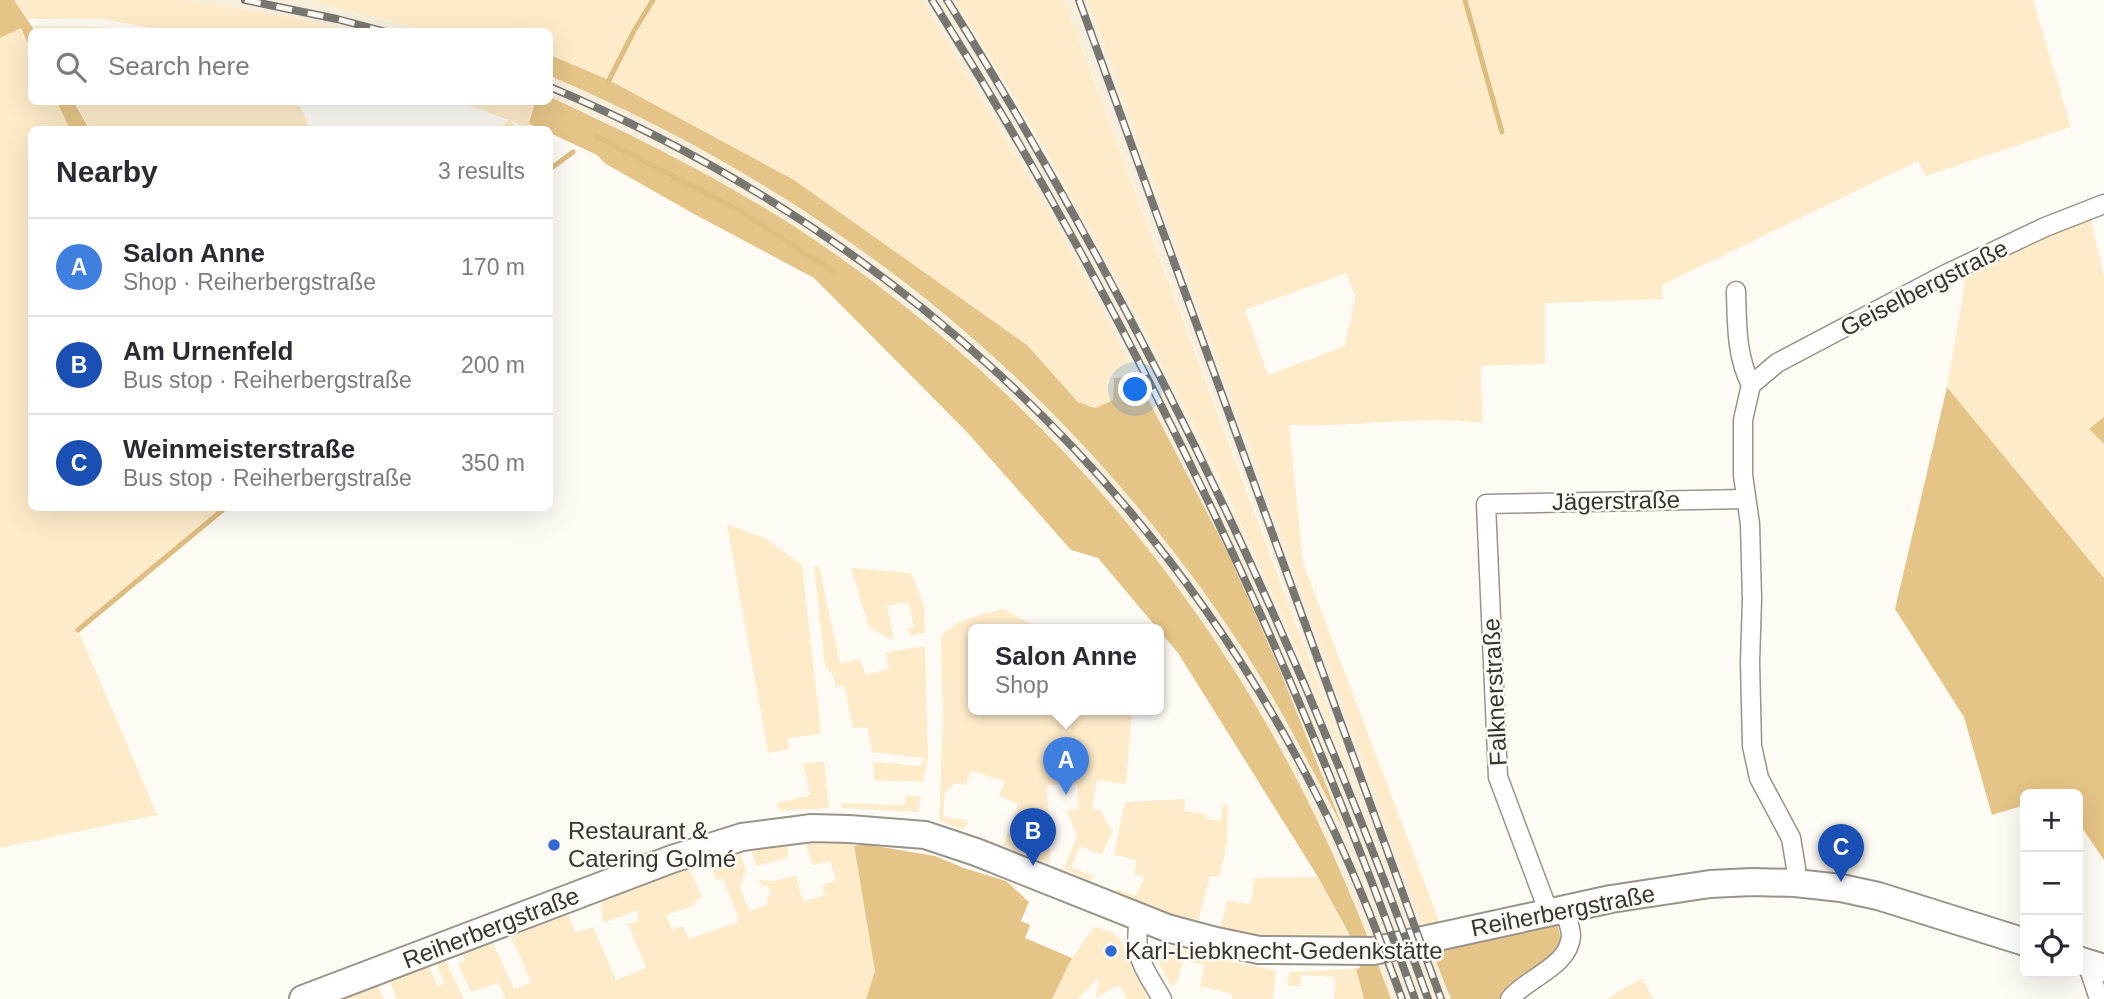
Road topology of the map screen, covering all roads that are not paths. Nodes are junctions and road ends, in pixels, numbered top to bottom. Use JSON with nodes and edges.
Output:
{"nodes":[{"id":1,"x":2104,"y":204,"type":"edge"},
{"id":2,"x":1736,"y":291,"type":"dead end"},
{"id":3,"x":1751,"y":385,"type":"junction"},
{"id":4,"x":1746,"y":499,"type":"junction"},
{"id":5,"x":1486,"y":505,"type":"joint"},
{"id":6,"x":1795,"y":883,"type":"junction"},
{"id":7,"x":1557,"y":911,"type":"junction"},
{"id":8,"x":1139,"y":918,"type":"junction"},
{"id":9,"x":2020,"y":940,"type":"edge"},
{"id":10,"x":2090,"y":963,"type":"edge"},
{"id":11,"x":303,"y":999,"type":"edge"},
{"id":12,"x":1161,"y":999,"type":"edge"},
{"id":13,"x":1510,"y":999,"type":"edge"},
{"id":14,"x":2099,"y":999,"type":"edge"}],
"edges":[{"from":1,"to":3,"type":"street","name":"Geiselbergstraße"},
{"from":2,"to":3,"type":"street"},
{"from":3,"to":4,"type":"street"},
{"from":4,"to":5,"type":"street","name":"Jägerstraße"},
{"from":4,"to":6,"type":"street"},
{"from":5,"to":7,"type":"street","name":"Falknerstraße"},
{"from":6,"to":7,"type":"street","name":"Reiherbergstraße"},
{"from":6,"to":9,"type":"street","name":"Reiherbergstraße"},
{"from":7,"to":8,"type":"street","name":"Reiherbergstraße"},
{"from":7,"to":13,"type":"street","name":"Falknerstraße"},
{"from":8,"to":11,"type":"street","name":"Reiherbergstraße"},
{"from":8,"to":12,"type":"street"},
{"from":10,"to":14,"type":"street"}]}
